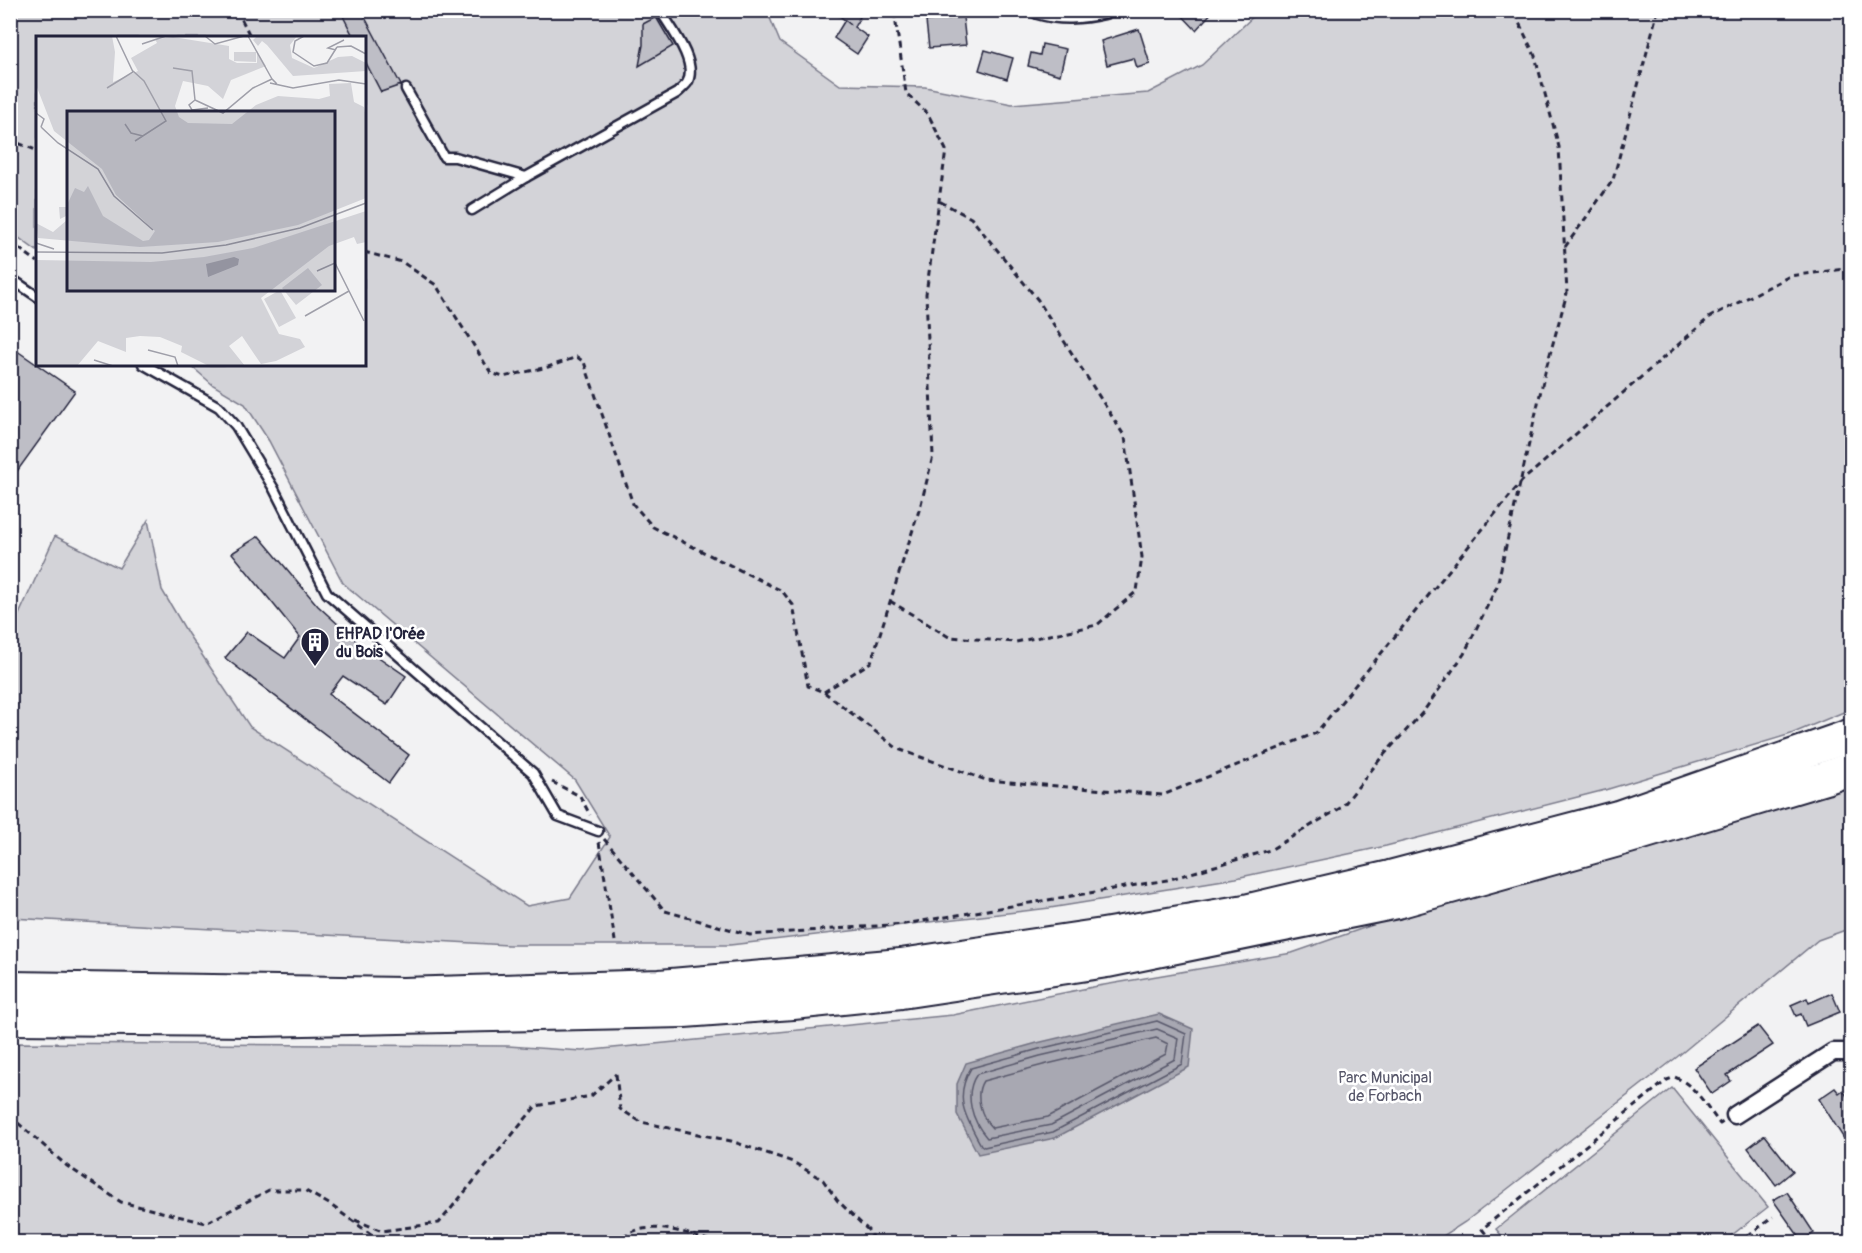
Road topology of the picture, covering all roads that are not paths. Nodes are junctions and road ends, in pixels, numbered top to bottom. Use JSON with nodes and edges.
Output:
{"nodes":[{"id":1,"x":660,"y":10,"type":"edge"},
{"id":2,"x":1038,"y":10,"type":"edge"},
{"id":3,"x":1104,"y":10,"type":"edge"},
{"id":4,"x":406,"y":89,"type":"dead end"},
{"id":5,"x":526,"y":177,"type":"junction"},
{"id":6,"x":472,"y":210,"type":"dead end"},
{"id":7,"x":10,"y":278,"type":"edge"},
{"id":8,"x":36,"y":296,"type":"edge"},
{"id":9,"x":147,"y":366,"type":"edge"},
{"id":10,"x":1851,"y":735,"type":"edge"},
{"id":11,"x":1851,"y":768,"type":"edge"},
{"id":12,"x":598,"y":831,"type":"road end"},
{"id":13,"x":10,"y":973,"type":"edge"},
{"id":14,"x":10,"y":988,"type":"edge"},
{"id":15,"x":119,"y":990,"type":"junction"},
{"id":16,"x":10,"y":1018,"type":"edge"},
{"id":17,"x":1851,"y":1052,"type":"edge"},
{"id":18,"x":1735,"y":1114,"type":"road end"}],
"edges":[{"from":1,"to":5,"type":"lane"},
{"from":2,"to":3,"type":"street"},
{"from":4,"to":5,"type":"lane"},
{"from":5,"to":6,"type":"lane"},
{"from":7,"to":8,"type":"lane"},
{"from":9,"to":12,"type":"lane"},
{"from":10,"to":15,"type":"highway"},
{"from":11,"to":16,"type":"highway"},
{"from":13,"to":15,"type":"highway"},
{"from":14,"to":15,"type":"highway"},
{"from":17,"to":18,"type":"street"}]}
